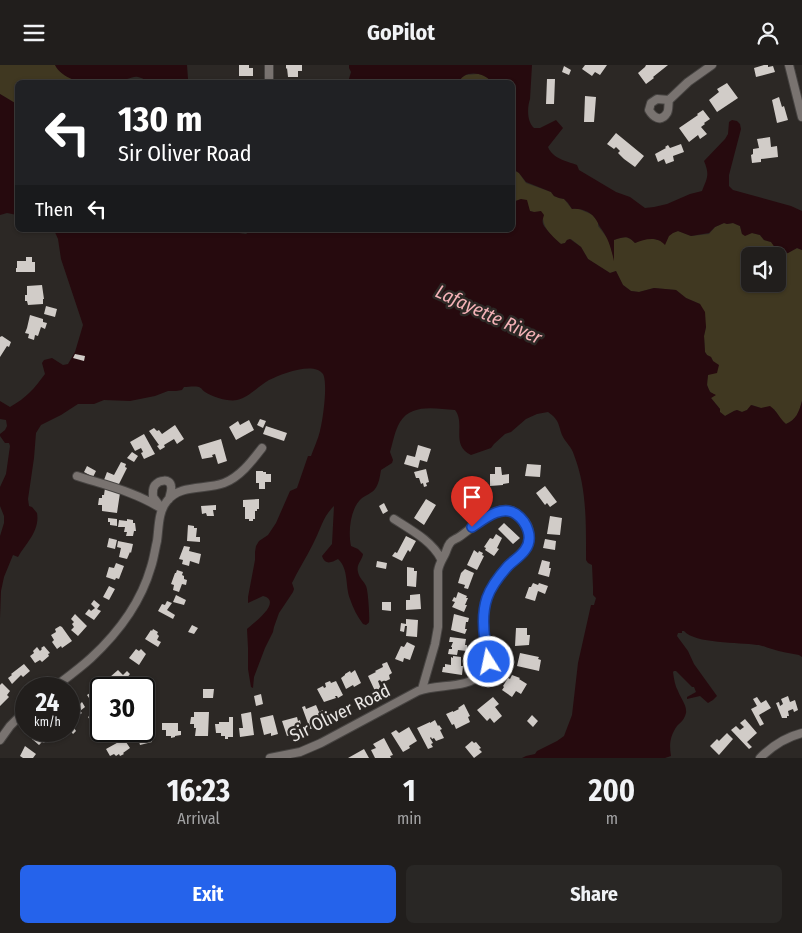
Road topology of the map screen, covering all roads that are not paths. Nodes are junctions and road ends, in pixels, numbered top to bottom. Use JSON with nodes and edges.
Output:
{"nodes":[{"id":1,"x":269,"y":65,"type":"edge"},
{"id":2,"x":712,"y":65,"type":"edge"},
{"id":3,"x":789,"y":65,"type":"edge"},
{"id":4,"x":269,"y":80,"type":"edge"},
{"id":5,"x":669,"y":100,"type":"dead end"},
{"id":6,"x":802,"y":117,"type":"edge"},
{"id":7,"x":262,"y":447,"type":"dead end"},
{"id":8,"x":77,"y":476,"type":"dead end"},
{"id":9,"x":168,"y":499,"type":"junction"},
{"id":10,"x":162,"y":509,"type":"junction"},
{"id":11,"x":394,"y":519,"type":"dead end"},
{"id":12,"x":441,"y":559,"type":"junction"},
{"id":13,"x":67,"y":677,"type":"edge"},
{"id":14,"x":422,"y":689,"type":"junction"},
{"id":15,"x":15,"y":721,"type":"edge"},
{"id":16,"x":802,"y":733,"type":"edge"},
{"id":17,"x":0,"y":740,"type":"edge"},
{"id":18,"x":270,"y":758,"type":"edge"},
{"id":19,"x":760,"y":758,"type":"edge"}],
"edges":[{"from":1,"to":4,"type":"street"},
{"from":2,"to":5,"type":"street"},
{"from":3,"to":6,"type":"street"},
{"from":7,"to":9,"type":"street"},
{"from":8,"to":10,"type":"street"},
{"from":9,"to":10,"type":"street"},
{"from":9,"to":10,"type":"street"},
{"from":10,"to":13,"type":"street"},
{"from":11,"to":12,"type":"street"},
{"from":12,"to":14,"type":"street","name":"Sir Oliver Road"},
{"from":12,"to":14,"type":"street","name":"Sir Oliver Road"},
{"from":14,"to":18,"type":"street","name":"Sir Oliver Road"},
{"from":15,"to":17,"type":"street"},
{"from":16,"to":19,"type":"street"}]}
